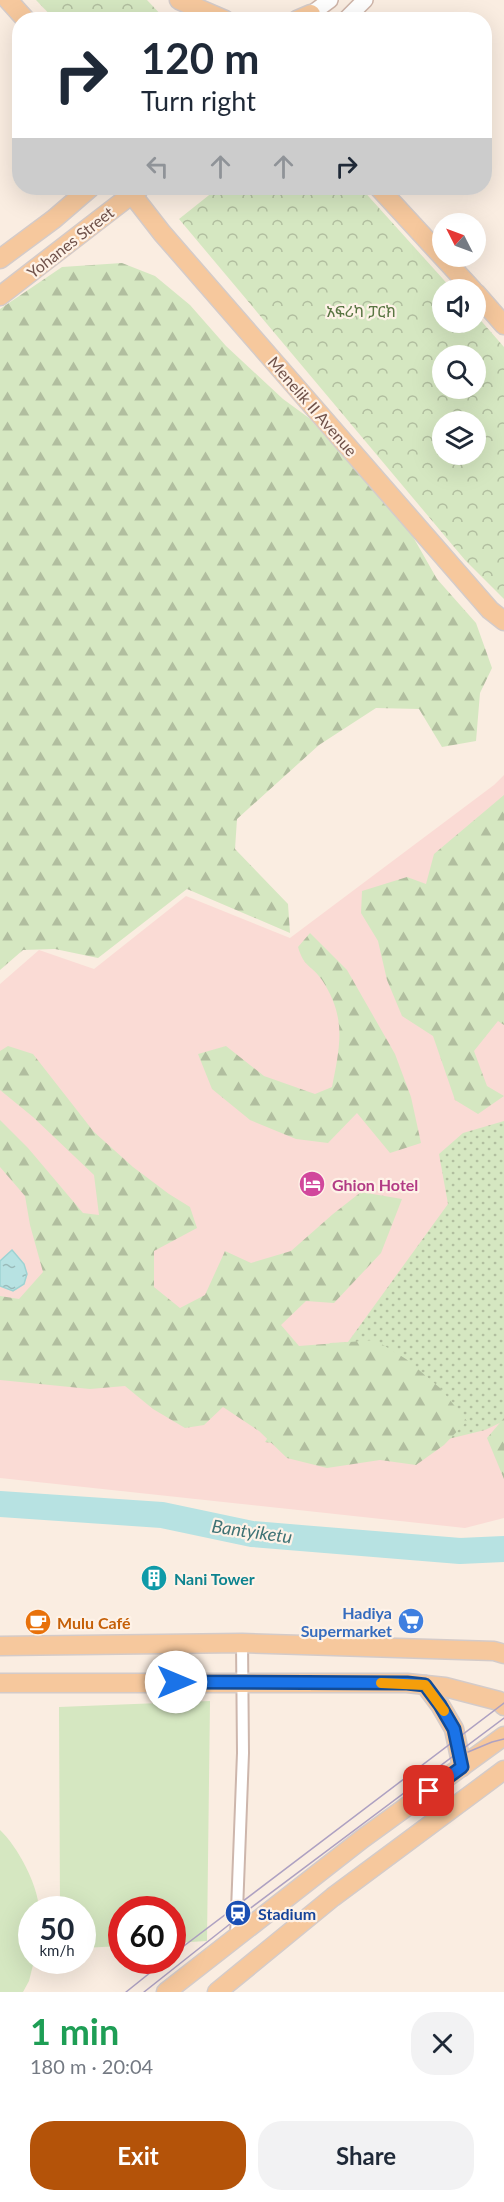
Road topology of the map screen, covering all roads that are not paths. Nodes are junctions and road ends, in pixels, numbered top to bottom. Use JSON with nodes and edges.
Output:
{"nodes":[{"id":1,"x":8,"y":0,"type":"edge"},
{"id":2,"x":171,"y":0,"type":"edge"},
{"id":3,"x":179,"y":0,"type":"edge"},
{"id":4,"x":330,"y":0,"type":"edge"},
{"id":5,"x":364,"y":0,"type":"edge"},
{"id":6,"x":19,"y":12,"type":"edge"},
{"id":7,"x":187,"y":12,"type":"edge"},
{"id":8,"x":207,"y":12,"type":"edge"},
{"id":9,"x":313,"y":12,"type":"edge"},
{"id":10,"x":353,"y":12,"type":"edge"},
{"id":11,"x":82,"y":195,"type":"edge"},
{"id":12,"x":126,"y":195,"type":"edge"},
{"id":13,"x":137,"y":195,"type":"edge"},
{"id":14,"x":385,"y":195,"type":"edge"},
{"id":15,"x":2,"y":258,"type":"edge"},
{"id":16,"x":463,"y":279,"type":"edge"},
{"id":17,"x":21,"y":281,"type":"junction"},
{"id":18,"x":0,"y":296,"type":"edge"},
{"id":19,"x":486,"y":305,"type":"edge"},
{"id":20,"x":504,"y":325,"type":"edge"},
{"id":21,"x":504,"y":621,"type":"edge"},
{"id":22,"x":242,"y":1643,"type":"junction"},
{"id":23,"x":0,"y":1647,"type":"edge"},
{"id":24,"x":501,"y":1652,"type":"edge"},
{"id":25,"x":243,"y":1682,"type":"junction"},
{"id":26,"x":0,"y":1683,"type":"edge"},
{"id":27,"x":425,"y":1685,"type":"junction"},
{"id":28,"x":504,"y":1706,"type":"edge"},
{"id":29,"x":504,"y":1736,"type":"edge"},
{"id":30,"x":462,"y":1767,"type":"junction"},
{"id":31,"x":502,"y":1772,"type":"edge"},
{"id":32,"x":236,"y":1937,"type":"junction"},
{"id":33,"x":166,"y":1992,"type":"edge"},
{"id":34,"x":217,"y":1992,"type":"edge"}],
"edges":[{"from":1,"to":6,"type":"main road"},
{"from":2,"to":7,"type":"main road"},
{"from":3,"to":8,"type":"main road"},
{"from":4,"to":9,"type":"main road"},
{"from":5,"to":10,"type":"main road"},
{"from":11,"to":15,"type":"main road","name":"Yohanes Street"},
{"from":12,"to":17,"type":"main road","name":"Yohanes Street"},
{"from":13,"to":21,"type":"main road","name":"Menelik II Avenue"},
{"from":14,"to":16,"type":"main road"},
{"from":15,"to":17,"type":"main road"},
{"from":17,"to":18,"type":"main road","name":"Yohanes Street"},
{"from":19,"to":20,"type":"main road"},
{"from":22,"to":23,"type":"main road"},
{"from":22,"to":24,"type":"main road"},
{"from":22,"to":25,"type":"street"},
{"from":25,"to":26,"type":"main road"},
{"from":25,"to":27,"type":"main road"},
{"from":25,"to":32,"type":"street"},
{"from":27,"to":28,"type":"main road"},
{"from":27,"to":30,"type":"main road"},
{"from":29,"to":30,"type":"main road"},
{"from":30,"to":32,"type":"main road"},
{"from":31,"to":34,"type":"main road"},
{"from":32,"to":33,"type":"main road"}]}
